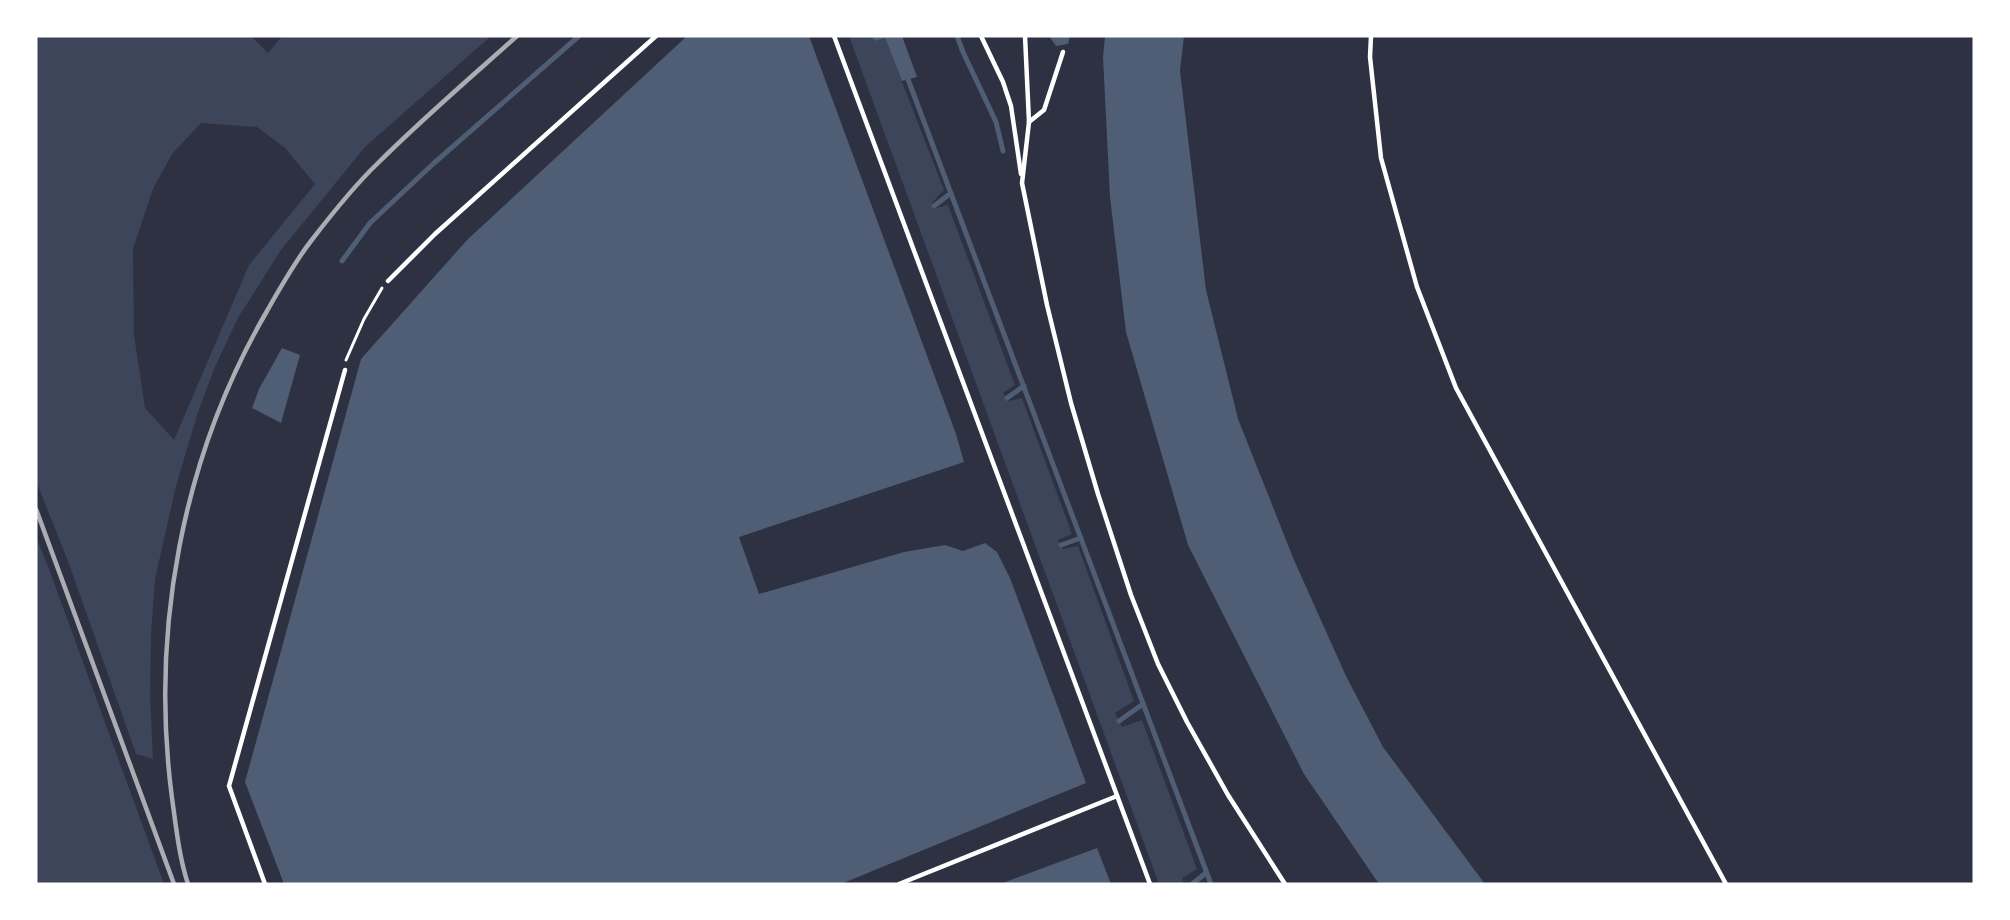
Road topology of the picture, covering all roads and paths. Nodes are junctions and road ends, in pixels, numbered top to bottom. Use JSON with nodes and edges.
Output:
{"nodes":[{"id":1,"x":656,"y":36,"type":"edge"},
{"id":2,"x":834,"y":36,"type":"edge"},
{"id":3,"x":981,"y":36,"type":"edge"},
{"id":4,"x":1025,"y":36,"type":"edge"},
{"id":5,"x":1371,"y":36,"type":"edge"},
{"id":6,"x":1063,"y":52,"type":"dead end"},
{"id":7,"x":1029,"y":122,"type":"junction"},
{"id":8,"x":1022,"y":183,"type":"junction"},
{"id":9,"x":388,"y":281,"type":"joint"},
{"id":10,"x":346,"y":361,"type":"dead end"},
{"id":11,"x":345,"y":370,"type":"dead end"},
{"id":12,"x":1117,"y":796,"type":"junction"},
{"id":13,"x":265,"y":884,"type":"edge"},
{"id":14,"x":899,"y":884,"type":"edge"},
{"id":15,"x":1150,"y":884,"type":"edge"},
{"id":16,"x":1285,"y":884,"type":"edge"},
{"id":17,"x":1726,"y":884,"type":"edge"}],
"edges":[{"from":1,"to":9,"type":"lane"},
{"from":2,"to":12,"type":"lane"},
{"from":3,"to":8,"type":"lane"},
{"from":4,"to":7,"type":"lane"},
{"from":5,"to":17,"type":"lane"},
{"from":6,"to":7,"type":"lane"},
{"from":7,"to":8,"type":"lane"},
{"from":8,"to":16,"type":"lane"},
{"from":9,"to":10,"type":"path"},
{"from":11,"to":13,"type":"lane"},
{"from":12,"to":14,"type":"lane"},
{"from":12,"to":15,"type":"lane"}]}
